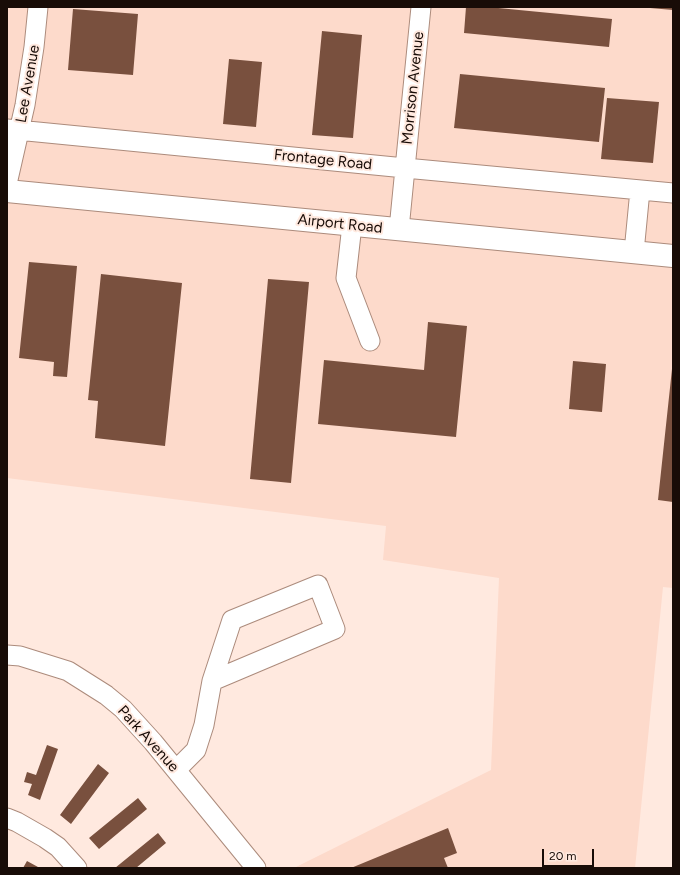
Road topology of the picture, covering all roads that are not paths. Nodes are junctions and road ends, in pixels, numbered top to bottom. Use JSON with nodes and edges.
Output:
{"nodes":[{"id":1,"x":38,"y":7,"type":"edge"},
{"id":2,"x":421,"y":7,"type":"edge"},
{"id":3,"x":13,"y":129,"type":"edge"},
{"id":4,"x":405,"y":168,"type":"junction"},
{"id":5,"x":7,"y":184,"type":"edge"},
{"id":6,"x":640,"y":190,"type":"junction"},
{"id":7,"x":7,"y":191,"type":"edge"},
{"id":8,"x":673,"y":193,"type":"edge"},
{"id":9,"x":352,"y":225,"type":"junction"},
{"id":10,"x":399,"y":229,"type":"junction"},
{"id":11,"x":634,"y":252,"type":"junction"},
{"id":12,"x":673,"y":256,"type":"edge"},
{"id":13,"x":370,"y":342,"type":"dead end"},
{"id":14,"x":7,"y":655,"type":"edge"},
{"id":15,"x":212,"y":681,"type":"junction"},
{"id":16,"x":176,"y":770,"type":"junction"},
{"id":17,"x":7,"y":818,"type":"edge"},
{"id":18,"x":250,"y":866,"type":"edge"},
{"id":19,"x":77,"y":868,"type":"edge"}],
"edges":[{"from":1,"to":3,"type":"street","name":"Lee Avenue"},
{"from":2,"to":4,"type":"street","name":"Morrison Avenue"},
{"from":3,"to":4,"type":"street","name":"Frontage Road"},
{"from":3,"to":5,"type":"street","name":"Lee Avenue"},
{"from":4,"to":6,"type":"street","name":"Frontage Road"},
{"from":4,"to":10,"type":"street","name":"Morrison Avenue"},
{"from":6,"to":8,"type":"street","name":"Frontage Road"},
{"from":6,"to":11,"type":"street"},
{"from":7,"to":9,"type":"main road","name":"Airport Road"},
{"from":9,"to":10,"type":"main road","name":"Airport Road"},
{"from":9,"to":13,"type":"street"},
{"from":10,"to":11,"type":"main road","name":"Airport Road"},
{"from":11,"to":12,"type":"main road","name":"Airport Road"},
{"from":14,"to":16,"type":"street","name":"Park Avenue"},
{"from":15,"to":15,"type":"street"},
{"from":15,"to":16,"type":"street"},
{"from":16,"to":18,"type":"street","name":"Park Avenue"},
{"from":17,"to":19,"type":"street"}]}
